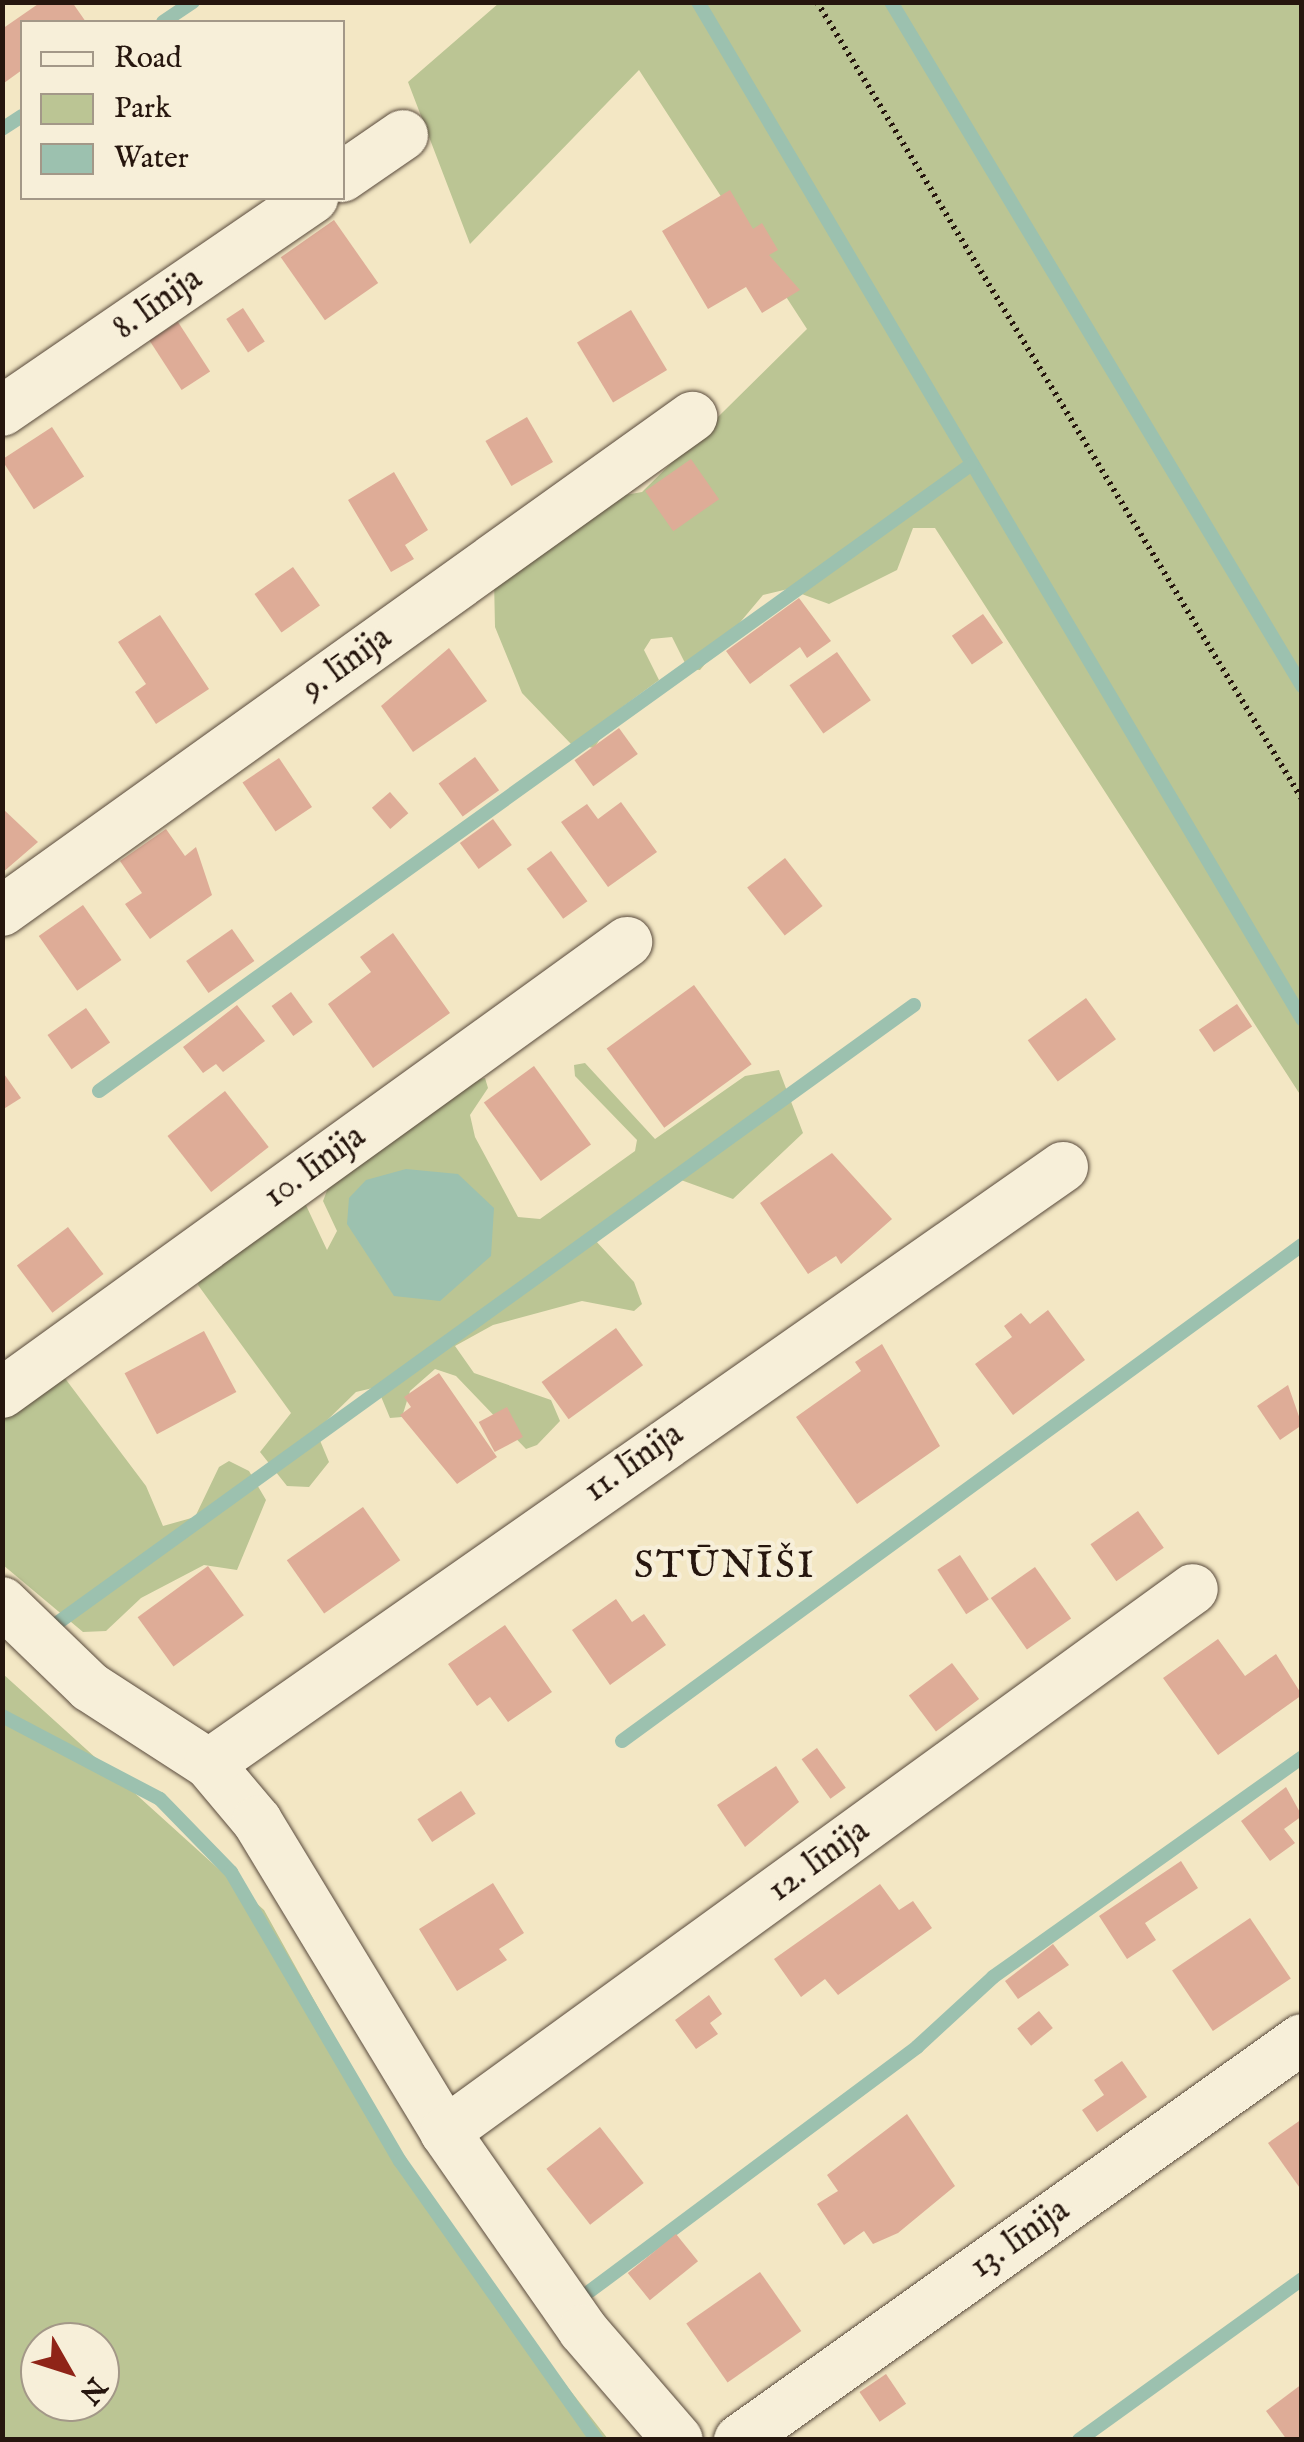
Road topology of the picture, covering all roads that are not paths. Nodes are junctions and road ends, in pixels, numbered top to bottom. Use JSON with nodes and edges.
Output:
{"nodes":[{"id":1,"x":403,"y":136,"type":"dead end"},
{"id":2,"x":345,"y":175,"type":"edge"},
{"id":3,"x":310,"y":200,"type":"edge"},
{"id":4,"x":2,"y":411,"type":"edge"},
{"id":5,"x":692,"y":417,"type":"dead end"},
{"id":6,"x":2,"y":910,"type":"edge"},
{"id":7,"x":628,"y":942,"type":"dead end"},
{"id":8,"x":1063,"y":1167,"type":"dead end"},
{"id":9,"x":2,"y":1393,"type":"edge"},
{"id":10,"x":1193,"y":1589,"type":"dead end"},
{"id":11,"x":2,"y":1602,"type":"edge"},
{"id":12,"x":209,"y":1764,"type":"junction"},
{"id":13,"x":1302,"y":2039,"type":"edge"},
{"id":14,"x":445,"y":2132,"type":"junction"},
{"id":15,"x":678,"y":2440,"type":"edge"},
{"id":16,"x":739,"y":2440,"type":"edge"}],
"edges":[{"from":1,"to":2,"type":"street"},
{"from":3,"to":4,"type":"street","name":"8. līnija"},
{"from":5,"to":6,"type":"street","name":"9. līnija"},
{"from":7,"to":9,"type":"street","name":"10. līnija"},
{"from":8,"to":12,"type":"street","name":"11. līnija"},
{"from":10,"to":14,"type":"street","name":"12. līnija"},
{"from":11,"to":12,"type":"street"},
{"from":12,"to":14,"type":"street"},
{"from":13,"to":16,"type":"street","name":"13. līnija"},
{"from":14,"to":15,"type":"street"}]}
